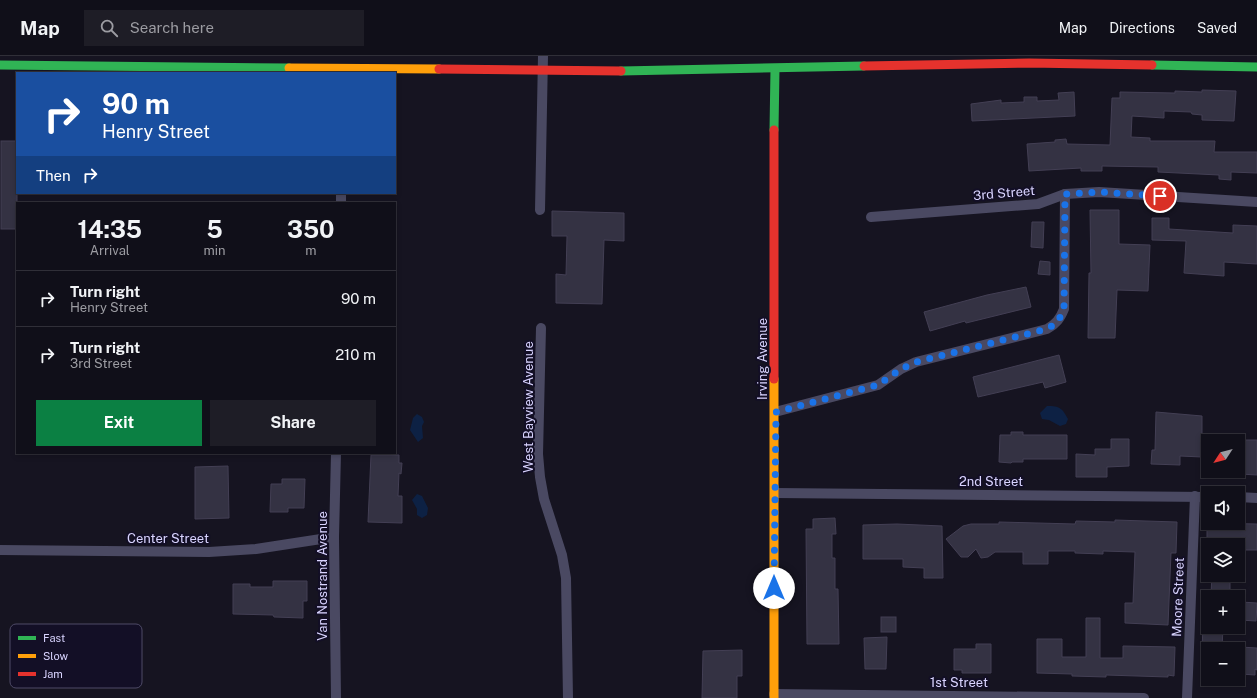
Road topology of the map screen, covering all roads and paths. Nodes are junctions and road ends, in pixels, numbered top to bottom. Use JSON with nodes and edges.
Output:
{"nodes":[{"id":1,"x":342,"y":56,"type":"edge"},
{"id":2,"x":543,"y":56,"type":"edge"},
{"id":3,"x":0,"y":65,"type":"edge"},
{"id":4,"x":1257,"y":67,"type":"edge"},
{"id":5,"x":776,"y":69,"type":"junction"},
{"id":6,"x":342,"y":71,"type":"edge"},
{"id":7,"x":543,"y":71,"type":"junction"},
{"id":8,"x":1065,"y":194,"type":"junction"},
{"id":9,"x":1257,"y":202,"type":"edge"},
{"id":10,"x":540,"y":210,"type":"dead end"},
{"id":11,"x":871,"y":217,"type":"dead end"},
{"id":12,"x":541,"y":328,"type":"dead end"},
{"id":13,"x":776,"y":412,"type":"junction"},
{"id":14,"x":336,"y":454,"type":"edge"},
{"id":15,"x":775,"y":493,"type":"junction"},
{"id":16,"x":1195,"y":496,"type":"junction"},
{"id":17,"x":1201,"y":496,"type":"edge"},
{"id":18,"x":1245,"y":498,"type":"edge"},
{"id":19,"x":1257,"y":498,"type":"edge"},
{"id":20,"x":334,"y":537,"type":"junction"},
{"id":21,"x":0,"y":550,"type":"edge"},
{"id":22,"x":774,"y":696,"type":"edge"},
{"id":23,"x":336,"y":698,"type":"edge"},
{"id":24,"x":568,"y":698,"type":"edge"},
{"id":25,"x":1144,"y":698,"type":"edge"},
{"id":26,"x":1187,"y":698,"type":"edge"}],
"edges":[{"from":1,"to":6,"type":"street"},
{"from":2,"to":7,"type":"street"},
{"from":3,"to":6,"type":"main road"},
{"from":4,"to":5,"type":"main road"},
{"from":5,"to":7,"type":"main road"},
{"from":5,"to":13,"type":"main road","name":"Irving Avenue"},
{"from":6,"to":7,"type":"main road"},
{"from":7,"to":10,"type":"street"},
{"from":8,"to":9,"type":"street","name":"3rd Street"},
{"from":8,"to":11,"type":"street","name":"3rd Street"},
{"from":8,"to":13,"type":"street"},
{"from":12,"to":24,"type":"street","name":"West Bayview Avenue"},
{"from":13,"to":15,"type":"main road","name":"Irving Avenue"},
{"from":14,"to":20,"type":"street","name":"Van Nostrand Avenue"},
{"from":15,"to":16,"type":"street","name":"2nd Street"},
{"from":15,"to":22,"type":"main road","name":"Irving Avenue"},
{"from":16,"to":17,"type":"street","name":"2nd Street"},
{"from":16,"to":26,"type":"street","name":"Moore Street"},
{"from":18,"to":19,"type":"street"},
{"from":20,"to":21,"type":"street","name":"Center Street"},
{"from":20,"to":23,"type":"street","name":"Van Nostrand Avenue"},
{"from":22,"to":25,"type":"street","name":"1st Street"}]}
